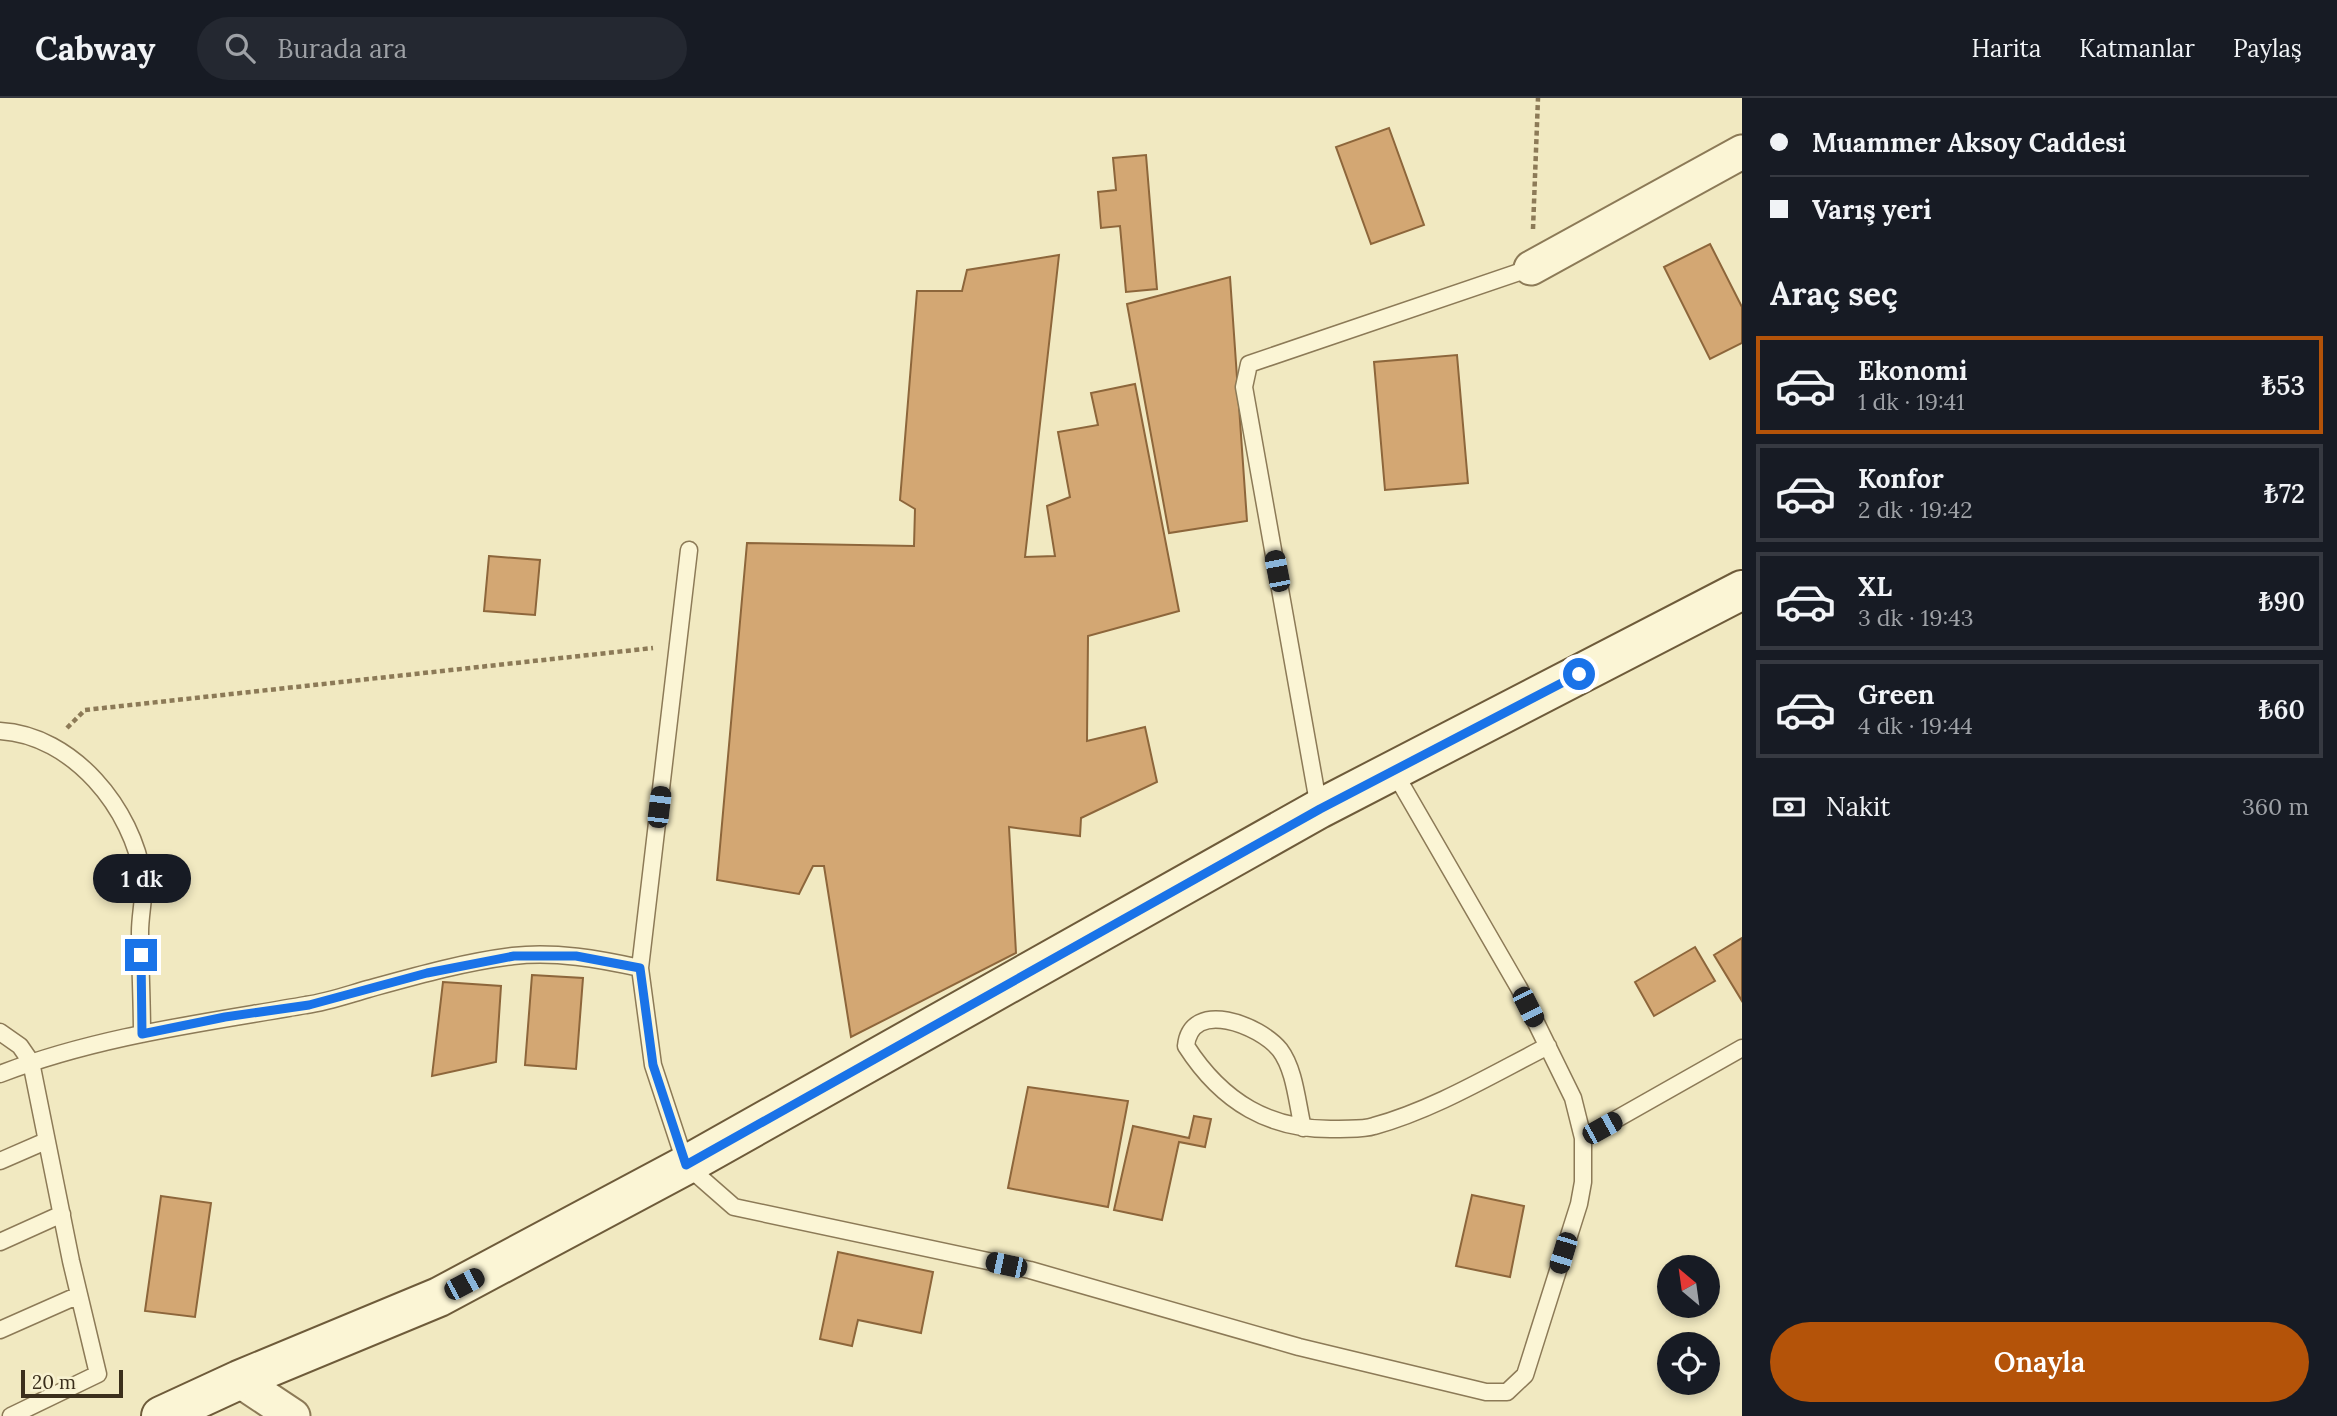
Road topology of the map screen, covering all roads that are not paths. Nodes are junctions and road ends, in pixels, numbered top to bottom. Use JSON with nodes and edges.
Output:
{"nodes":[{"id":1,"x":1742,"y":152,"type":"edge"},
{"id":2,"x":1531,"y":268,"type":"joint"},
{"id":3,"x":689,"y":550,"type":"dead end"},
{"id":4,"x":1742,"y":590,"type":"edge"},
{"id":5,"x":0,"y":731,"type":"edge"},
{"id":6,"x":1394,"y":770,"type":"junction"},
{"id":7,"x":1320,"y":809,"type":"junction"},
{"id":8,"x":640,"y":968,"type":"junction"},
{"id":9,"x":0,"y":1032,"type":"edge"},
{"id":10,"x":142,"y":1034,"type":"junction"},
{"id":11,"x":1548,"y":1046,"type":"junction"},
{"id":12,"x":1742,"y":1048,"type":"edge"},
{"id":13,"x":31,"y":1062,"type":"junction"},
{"id":14,"x":0,"y":1074,"type":"edge"},
{"id":15,"x":1303,"y":1128,"type":"junction"},
{"id":16,"x":1583,"y":1138,"type":"junction"},
{"id":17,"x":47,"y":1141,"type":"junction"},
{"id":18,"x":0,"y":1161,"type":"edge"},
{"id":19,"x":686,"y":1165,"type":"junction"},
{"id":20,"x":62,"y":1214,"type":"junction"},
{"id":21,"x":0,"y":1242,"type":"edge"},
{"id":22,"x":79,"y":1294,"type":"junction"},
{"id":23,"x":0,"y":1331,"type":"edge"},
{"id":24,"x":239,"y":1380,"type":"junction"},
{"id":25,"x":11,"y":1416,"type":"edge"},
{"id":26,"x":161,"y":1416,"type":"edge"},
{"id":27,"x":293,"y":1416,"type":"edge"}],
"edges":[{"from":1,"to":2,"type":"street"},
{"from":2,"to":7,"type":"lane"},
{"from":3,"to":8,"type":"lane"},
{"from":4,"to":6,"type":"street"},
{"from":5,"to":10,"type":"lane"},
{"from":6,"to":7,"type":"street"},
{"from":6,"to":11,"type":"lane"},
{"from":7,"to":19,"type":"street"},
{"from":8,"to":10,"type":"lane"},
{"from":8,"to":19,"type":"lane"},
{"from":9,"to":13,"type":"lane"},
{"from":10,"to":13,"type":"lane"},
{"from":11,"to":15,"type":"lane"},
{"from":11,"to":16,"type":"lane"},
{"from":12,"to":16,"type":"lane"},
{"from":13,"to":14,"type":"lane"},
{"from":13,"to":17,"type":"lane"},
{"from":15,"to":15,"type":"lane"},
{"from":16,"to":19,"type":"lane"},
{"from":17,"to":18,"type":"lane"},
{"from":17,"to":20,"type":"lane"},
{"from":19,"to":24,"type":"street"},
{"from":20,"to":21,"type":"lane"},
{"from":20,"to":22,"type":"lane"},
{"from":22,"to":23,"type":"lane"},
{"from":22,"to":25,"type":"lane"},
{"from":24,"to":26,"type":"street"},
{"from":24,"to":27,"type":"street"}]}
